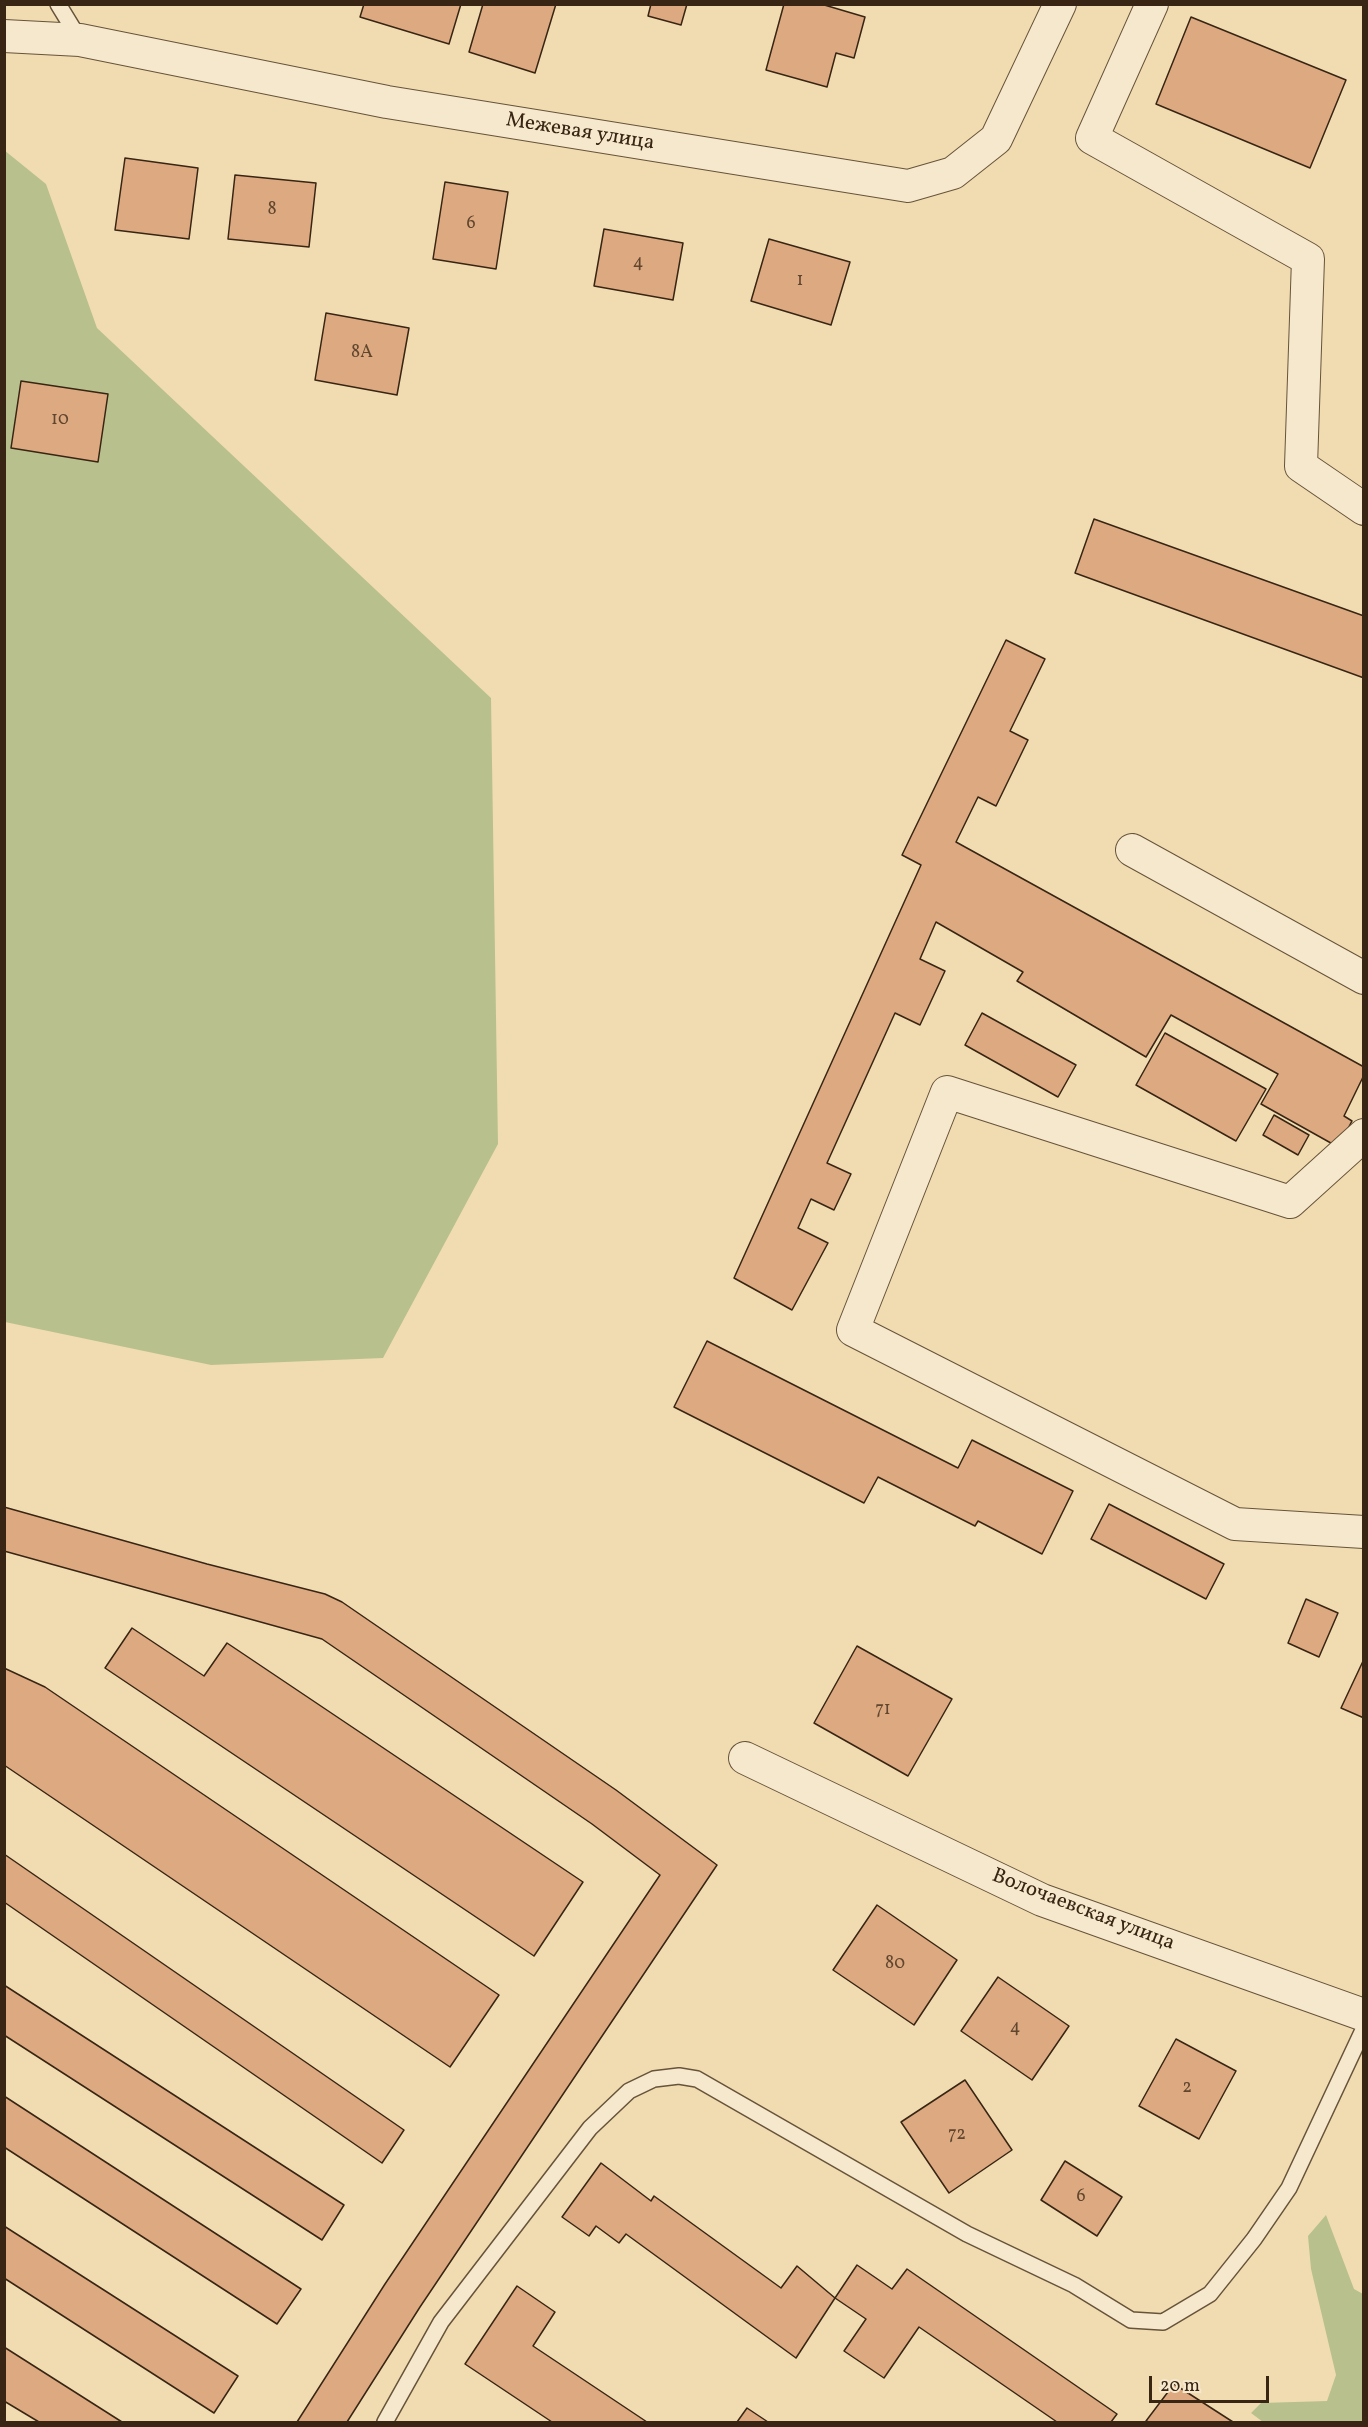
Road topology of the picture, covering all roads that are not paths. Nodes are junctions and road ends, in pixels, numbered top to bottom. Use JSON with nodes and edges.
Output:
{"nodes":[{"id":1,"x":58,"y":4,"type":"edge"},
{"id":2,"x":1060,"y":4,"type":"edge"},
{"id":3,"x":1152,"y":4,"type":"edge"},
{"id":4,"x":4,"y":36,"type":"edge"},
{"id":5,"x":80,"y":40,"type":"junction"},
{"id":6,"x":1364,"y":509,"type":"edge"},
{"id":7,"x":1132,"y":850,"type":"dead end"},
{"id":8,"x":1364,"y":978,"type":"edge"},
{"id":9,"x":1364,"y":1135,"type":"edge"},
{"id":10,"x":1364,"y":1532,"type":"edge"},
{"id":11,"x":745,"y":1758,"type":"dead end"},
{"id":12,"x":1364,"y":2016,"type":"edge"},
{"id":13,"x":1364,"y":2028,"type":"edge"},
{"id":14,"x":385,"y":2422,"type":"edge"}],
"edges":[{"from":1,"to":5,"type":"lane"},
{"from":2,"to":5,"type":"street","name":"Межевая улица"},
{"from":3,"to":6,"type":"street"},
{"from":4,"to":5,"type":"street","name":"Межевая улица"},
{"from":7,"to":8,"type":"street"},
{"from":9,"to":10,"type":"street"},
{"from":11,"to":12,"type":"street","name":"Волочаевская улица"},
{"from":13,"to":14,"type":"lane"}]}
